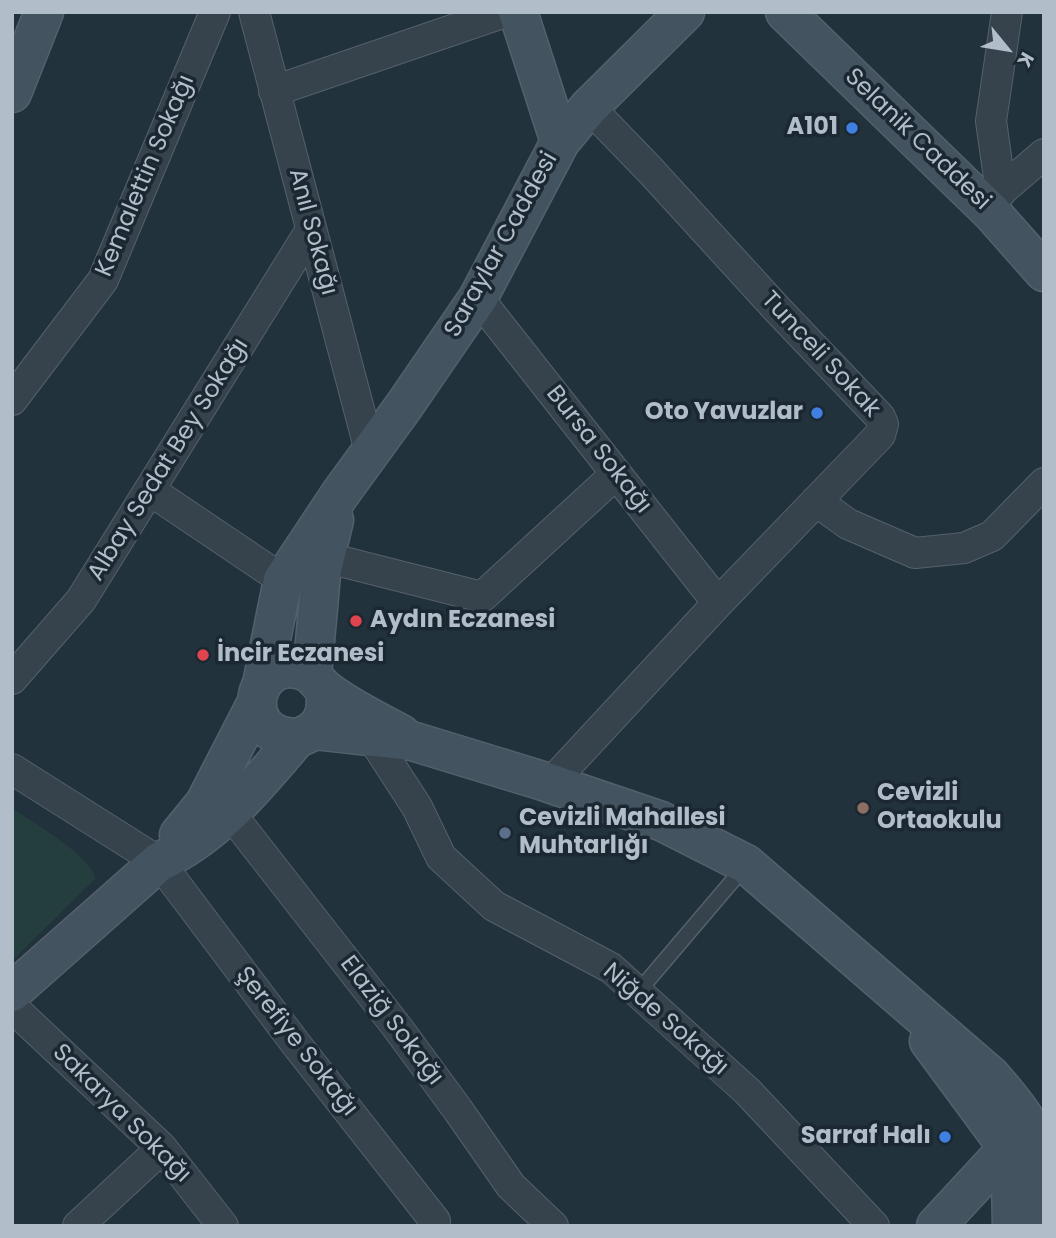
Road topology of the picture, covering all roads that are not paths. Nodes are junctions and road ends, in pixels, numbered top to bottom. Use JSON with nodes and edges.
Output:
{"nodes":[{"id":1,"x":44,"y":12,"type":"edge"},
{"id":2,"x":215,"y":12,"type":"edge"},
{"id":3,"x":254,"y":12,"type":"edge"},
{"id":4,"x":505,"y":12,"type":"edge"},
{"id":5,"x":518,"y":12,"type":"edge"},
{"id":6,"x":685,"y":12,"type":"edge"},
{"id":7,"x":785,"y":12,"type":"edge"},
{"id":8,"x":1007,"y":12,"type":"edge"},
{"id":9,"x":274,"y":91,"type":"junction"},
{"id":10,"x":12,"y":93,"type":"edge"},
{"id":11,"x":589,"y":107,"type":"junction"},
{"id":12,"x":559,"y":142,"type":"junction"},
{"id":13,"x":1044,"y":154,"type":"edge"},
{"id":14,"x":993,"y":199,"type":"junction"},
{"id":15,"x":311,"y":230,"type":"junction"},
{"id":16,"x":1044,"y":272,"type":"edge"},
{"id":17,"x":478,"y":298,"type":"junction"},
{"id":18,"x":12,"y":400,"type":"edge"},
{"id":19,"x":370,"y":452,"type":"junction"},
{"id":20,"x":616,"y":474,"type":"junction"},
{"id":21,"x":1044,"y":483,"type":"edge"},
{"id":22,"x":151,"y":491,"type":"junction"},
{"id":23,"x":340,"y":494,"type":"junction"},
{"id":24,"x":817,"y":501,"type":"junction"},
{"id":25,"x":324,"y":557,"type":"junction"},
{"id":26,"x":283,"y":580,"type":"junction"},
{"id":27,"x":718,"y":603,"type":"junction"},
{"id":28,"x":12,"y":679,"type":"edge"},
{"id":29,"x":318,"y":682,"type":"junction"},
{"id":30,"x":259,"y":694,"type":"junction"},
{"id":31,"x":306,"y":734,"type":"junction"},
{"id":32,"x":371,"y":736,"type":"junction"},
{"id":33,"x":412,"y":741,"type":"junction"},
{"id":34,"x":12,"y":769,"type":"edge"},
{"id":35,"x":550,"y":784,"type":"junction"},
{"id":36,"x":230,"y":813,"type":"junction"},
{"id":37,"x":159,"y":862,"type":"junction"},
{"id":38,"x":746,"y":864,"type":"junction"},
{"id":39,"x":12,"y":992,"type":"edge"},
{"id":40,"x":638,"y":992,"type":"junction"},
{"id":41,"x":12,"y":1007,"type":"edge"},
{"id":42,"x":162,"y":1148,"type":"junction"},
{"id":43,"x":1034,"y":1163,"type":"edge"},
{"id":44,"x":435,"y":1221,"type":"dead end"},
{"id":45,"x":78,"y":1226,"type":"edge"},
{"id":46,"x":223,"y":1226,"type":"edge"},
{"id":47,"x":553,"y":1226,"type":"edge"},
{"id":48,"x":874,"y":1226,"type":"edge"},
{"id":49,"x":936,"y":1226,"type":"edge"},
{"id":50,"x":968,"y":1226,"type":"edge"},
{"id":51,"x":1012,"y":1226,"type":"edge"},
{"id":52,"x":1040,"y":1226,"type":"edge"}],
"edges":[{"from":1,"to":10,"type":"street"},
{"from":2,"to":18,"type":"street","name":"Kemalettin Sokağı"},
{"from":3,"to":9,"type":"street","name":"Anıl Sokağı"},
{"from":4,"to":9,"type":"street"},
{"from":5,"to":12,"type":"street"},
{"from":6,"to":11,"type":"street","name":"Saraylar Caddesi"},
{"from":7,"to":14,"type":"street","name":"Selanik Caddesi"},
{"from":8,"to":14,"type":"street"},
{"from":9,"to":15,"type":"street","name":"Anıl Sokağı"},
{"from":11,"to":12,"type":"street","name":"Saraylar Caddesi"},
{"from":11,"to":24,"type":"street","name":"Tunceli Sokak"},
{"from":12,"to":17,"type":"street","name":"Saraylar Caddesi"},
{"from":13,"to":14,"type":"street"},
{"from":14,"to":16,"type":"street","name":"Selanik Caddesi"},
{"from":15,"to":19,"type":"street","name":"Anıl Sokağı"},
{"from":15,"to":22,"type":"street","name":"Albay Sedat Bey Sokağı"},
{"from":17,"to":19,"type":"street","name":"Saraylar Caddesi"},
{"from":17,"to":20,"type":"street","name":"Bursa Sokağı"},
{"from":19,"to":23,"type":"street","name":"Saraylar Caddesi"},
{"from":20,"to":25,"type":"street"},
{"from":20,"to":27,"type":"street","name":"Bursa Sokağı"},
{"from":21,"to":24,"type":"street"},
{"from":22,"to":26,"type":"street"},
{"from":22,"to":28,"type":"street","name":"Albay Sedat Bey Sokağı"},
{"from":23,"to":25,"type":"street","name":"Saraylar Caddesi"},
{"from":23,"to":26,"type":"street","name":"Saraylar Caddesi"},
{"from":24,"to":27,"type":"street","name":"Tunceli Sokak"},
{"from":25,"to":29,"type":"street","name":"Saraylar Caddesi"},
{"from":26,"to":30,"type":"street","name":"Saraylar Caddesi"},
{"from":27,"to":35,"type":"street","name":"Tunceli Sokak"},
{"from":29,"to":30,"type":"street"},
{"from":29,"to":31,"type":"street"},
{"from":29,"to":33,"type":"street"},
{"from":30,"to":31,"type":"street"},
{"from":30,"to":37,"type":"street","name":"Saraylar Caddesi"},
{"from":31,"to":32,"type":"street"},
{"from":31,"to":36,"type":"street","name":"Saraylar Caddesi"},
{"from":32,"to":33,"type":"street"},
{"from":32,"to":40,"type":"street","name":"Niğde Sokağı"},
{"from":33,"to":35,"type":"street"},
{"from":34,"to":37,"type":"street"},
{"from":35,"to":38,"type":"street"},
{"from":36,"to":37,"type":"street","name":"Saraylar Caddesi"},
{"from":36,"to":47,"type":"street","name":"Elaziğ Sokağı"},
{"from":37,"to":39,"type":"street","name":"Saraylar Caddesi"},
{"from":37,"to":44,"type":"street","name":"Şerefiye Sokağı"},
{"from":38,"to":40,"type":"lane"},
{"from":38,"to":43,"type":"street"},
{"from":40,"to":48,"type":"street","name":"Niğde Sokağı"},
{"from":41,"to":42,"type":"street","name":"Sakarya Sokağı"},
{"from":42,"to":45,"type":"street"},
{"from":42,"to":46,"type":"street","name":"Sakarya Sokağı"},
{"from":43,"to":49,"type":"street"},
{"from":43,"to":50,"type":"street"},
{"from":43,"to":51,"type":"street"},
{"from":43,"to":52,"type":"street"}]}
